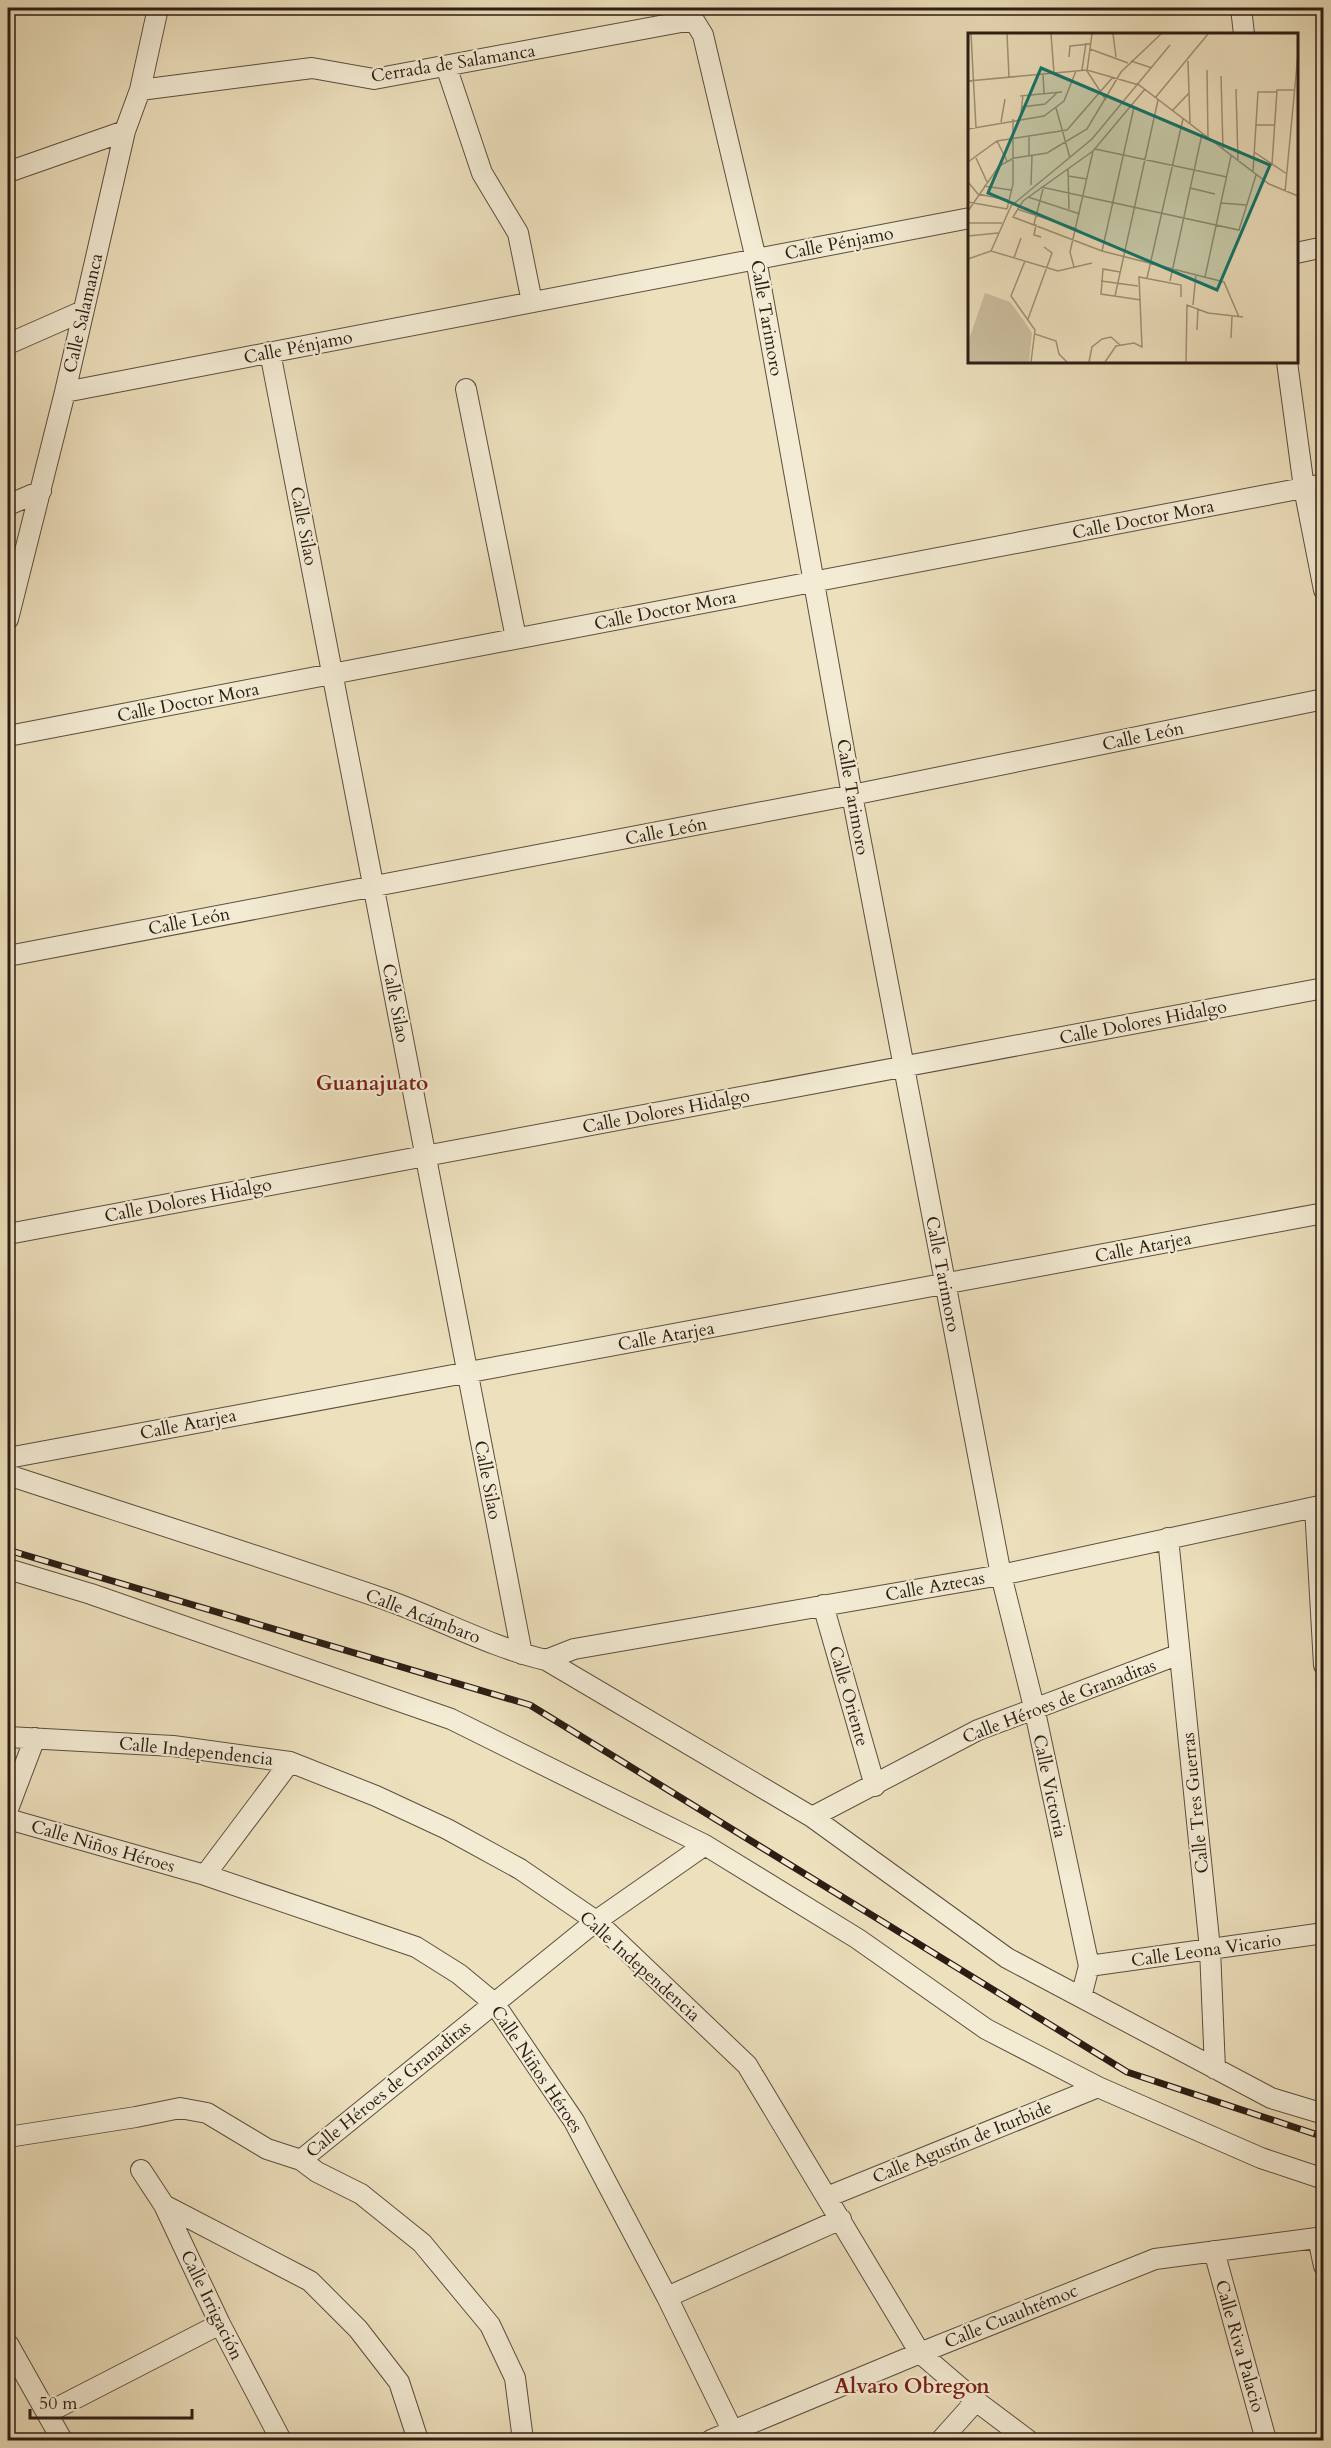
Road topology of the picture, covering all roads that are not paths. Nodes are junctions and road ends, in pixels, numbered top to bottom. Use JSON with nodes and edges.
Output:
{"nodes":[{"id":1,"x":158,"y":8,"type":"edge"},
{"id":2,"x":1241,"y":8,"type":"edge"},
{"id":3,"x":695,"y":22,"type":"joint"},
{"id":4,"x":1244,"y":33,"type":"edge"},
{"id":5,"x":446,"y":66,"type":"junction"},
{"id":6,"x":140,"y":90,"type":"junction"},
{"id":7,"x":125,"y":131,"type":"junction"},
{"id":8,"x":8,"y":172,"type":"edge"},
{"id":9,"x":968,"y":218,"type":"edge"},
{"id":10,"x":1323,"y":247,"type":"edge"},
{"id":11,"x":1298,"y":253,"type":"edge"},
{"id":12,"x":756,"y":259,"type":"junction"},
{"id":13,"x":532,"y":302,"type":"junction"},
{"id":14,"x":83,"y":310,"type":"junction"},
{"id":15,"x":8,"y":344,"type":"edge"},
{"id":16,"x":270,"y":352,"type":"junction"},
{"id":17,"x":1287,"y":363,"type":"edge"},
{"id":18,"x":466,"y":389,"type":"dead end"},
{"id":19,"x":65,"y":392,"type":"junction"},
{"id":20,"x":1314,"y":486,"type":"edge"},
{"id":21,"x":41,"y":491,"type":"junction"},
{"id":22,"x":8,"y":506,"type":"edge"},
{"id":23,"x":814,"y":582,"type":"junction"},
{"id":24,"x":1323,"y":590,"type":"edge"},
{"id":25,"x":8,"y":619,"type":"edge"},
{"id":26,"x":516,"y":638,"type":"junction"},
{"id":27,"x":333,"y":674,"type":"junction"},
{"id":28,"x":1323,"y":699,"type":"edge"},
{"id":29,"x":8,"y":736,"type":"edge"},
{"id":30,"x":852,"y":795,"type":"junction"},
{"id":31,"x":374,"y":886,"type":"junction"},
{"id":32,"x":8,"y":956,"type":"edge"},
{"id":33,"x":1323,"y":988,"type":"edge"},
{"id":34,"x":904,"y":1067,"type":"junction"},
{"id":35,"x":426,"y":1156,"type":"junction"},
{"id":36,"x":1323,"y":1213,"type":"edge"},
{"id":37,"x":8,"y":1234,"type":"edge"},
{"id":38,"x":945,"y":1284,"type":"junction"},
{"id":39,"x":468,"y":1372,"type":"junction"},
{"id":40,"x":8,"y":1458,"type":"edge"},
{"id":41,"x":8,"y":1475,"type":"edge"},
{"id":42,"x":1319,"y":1506,"type":"edge"},
{"id":43,"x":1168,"y":1538,"type":"junction"},
{"id":44,"x":8,"y":1569,"type":"edge"},
{"id":45,"x":1001,"y":1575,"type":"junction"},
{"id":46,"x":823,"y":1605,"type":"junction"},
{"id":47,"x":522,"y":1654,"type":"junction"},
{"id":48,"x":1180,"y":1654,"type":"junction"},
{"id":49,"x":546,"y":1659,"type":"junction"},
{"id":50,"x":1323,"y":1665,"type":"edge"},
{"id":51,"x":1034,"y":1707,"type":"junction"},
{"id":52,"x":8,"y":1737,"type":"edge"},
{"id":53,"x":35,"y":1738,"type":"junction"},
{"id":54,"x":290,"y":1762,"type":"junction"},
{"id":55,"x":875,"y":1786,"type":"junction"},
{"id":56,"x":8,"y":1809,"type":"edge"},
{"id":57,"x":812,"y":1817,"type":"junction"},
{"id":58,"x":8,"y":1819,"type":"edge"},
{"id":59,"x":705,"y":1845,"type":"junction"},
{"id":60,"x":205,"y":1875,"type":"junction"},
{"id":61,"x":596,"y":1921,"type":"junction"},
{"id":62,"x":1323,"y":1933,"type":"edge"},
{"id":63,"x":1210,"y":1949,"type":"junction"},
{"id":64,"x":1089,"y":1966,"type":"junction"},
{"id":65,"x":1081,"y":1997,"type":"junction"},
{"id":66,"x":494,"y":2002,"type":"junction"},
{"id":67,"x":1215,"y":2069,"type":"junction"},
{"id":68,"x":1098,"y":2087,"type":"junction"},
{"id":69,"x":1323,"y":2114,"type":"edge"},
{"id":70,"x":8,"y":2137,"type":"edge"},
{"id":71,"x":301,"y":2160,"type":"junction"},
{"id":72,"x":141,"y":2170,"type":"dead end"},
{"id":73,"x":1323,"y":2179,"type":"edge"},
{"id":74,"x":827,"y":2197,"type":"junction"},
{"id":75,"x":164,"y":2205,"type":"junction"},
{"id":76,"x":841,"y":2219,"type":"junction"},
{"id":77,"x":1321,"y":2237,"type":"edge"},
{"id":78,"x":1214,"y":2252,"type":"junction"},
{"id":79,"x":1323,"y":2266,"type":"edge"},
{"id":80,"x":667,"y":2297,"type":"junction"},
{"id":81,"x":220,"y":2324,"type":"junction"},
{"id":82,"x":8,"y":2344,"type":"edge"},
{"id":83,"x":920,"y":2353,"type":"junction"},
{"id":84,"x":976,"y":2401,"type":"junction"},
{"id":85,"x":47,"y":2413,"type":"junction"},
{"id":86,"x":734,"y":2436,"type":"edge"},
{"id":87,"x":62,"y":2440,"type":"edge"},
{"id":88,"x":281,"y":2440,"type":"edge"},
{"id":89,"x":418,"y":2440,"type":"edge"},
{"id":90,"x":524,"y":2440,"type":"edge"},
{"id":91,"x":711,"y":2440,"type":"edge"},
{"id":92,"x":941,"y":2440,"type":"edge"},
{"id":93,"x":1028,"y":2440,"type":"edge"},
{"id":94,"x":1266,"y":2440,"type":"edge"}],
"edges":[{"from":1,"to":6,"type":"street","name":"Calle Salamanca"},
{"from":2,"to":4,"type":"street"},
{"from":3,"to":5,"type":"street","name":"Cerrada de Salamanca"},
{"from":3,"to":12,"type":"street","name":"Calle Tarimoro"},
{"from":5,"to":6,"type":"street","name":"Cerrada de Salamanca"},
{"from":5,"to":13,"type":"street"},
{"from":6,"to":7,"type":"street","name":"Calle Salamanca"},
{"from":7,"to":8,"type":"street"},
{"from":7,"to":14,"type":"street","name":"Calle Salamanca"},
{"from":9,"to":12,"type":"street","name":"Calle Pénjamo"},
{"from":10,"to":11,"type":"street"},
{"from":12,"to":13,"type":"street","name":"Calle Pénjamo"},
{"from":12,"to":23,"type":"street","name":"Calle Tarimoro"},
{"from":13,"to":16,"type":"street","name":"Calle Pénjamo"},
{"from":14,"to":15,"type":"street"},
{"from":14,"to":19,"type":"street","name":"Calle Salamanca"},
{"from":16,"to":19,"type":"street","name":"Calle Pénjamo"},
{"from":16,"to":27,"type":"street","name":"Calle Silao"},
{"from":17,"to":20,"type":"street"},
{"from":18,"to":26,"type":"street"},
{"from":19,"to":21,"type":"street","name":"Calle Salamanca"},
{"from":20,"to":23,"type":"street","name":"Calle Doctor Mora"},
{"from":20,"to":24,"type":"street"},
{"from":21,"to":22,"type":"street"},
{"from":21,"to":25,"type":"street","name":"Calle Salamanca"},
{"from":23,"to":26,"type":"street","name":"Calle Doctor Mora"},
{"from":23,"to":30,"type":"street","name":"Calle Tarimoro"},
{"from":26,"to":27,"type":"street","name":"Calle Doctor Mora"},
{"from":27,"to":29,"type":"street","name":"Calle Doctor Mora"},
{"from":27,"to":31,"type":"street","name":"Calle Silao"},
{"from":28,"to":30,"type":"street","name":"Calle León"},
{"from":30,"to":31,"type":"street","name":"Calle León"},
{"from":30,"to":34,"type":"street","name":"Calle Tarimoro"},
{"from":31,"to":32,"type":"street","name":"Calle León"},
{"from":31,"to":35,"type":"street","name":"Calle Silao"},
{"from":33,"to":34,"type":"street","name":"Calle Dolores Hidalgo"},
{"from":34,"to":35,"type":"street","name":"Calle Dolores Hidalgo"},
{"from":34,"to":38,"type":"street","name":"Calle Tarimoro"},
{"from":35,"to":37,"type":"street","name":"Calle Dolores Hidalgo"},
{"from":35,"to":39,"type":"street","name":"Calle Silao"},
{"from":36,"to":38,"type":"street","name":"Calle Atarjea"},
{"from":38,"to":39,"type":"street","name":"Calle Atarjea"},
{"from":38,"to":45,"type":"street","name":"Calle Tarimoro"},
{"from":39,"to":40,"type":"street","name":"Calle Atarjea"},
{"from":39,"to":47,"type":"street","name":"Calle Silao"},
{"from":41,"to":47,"type":"street","name":"Calle Acámbaro"},
{"from":42,"to":43,"type":"street","name":"Calle Aztecas"},
{"from":42,"to":50,"type":"street"},
{"from":43,"to":45,"type":"street","name":"Calle Aztecas"},
{"from":43,"to":48,"type":"street","name":"Calle Tres Guerras"},
{"from":44,"to":59,"type":"street"},
{"from":45,"to":46,"type":"street","name":"Calle Aztecas"},
{"from":45,"to":51,"type":"street","name":"Calle Victoria"},
{"from":46,"to":49,"type":"street","name":"Calle Aztecas"},
{"from":46,"to":55,"type":"street","name":"Calle Oriente"},
{"from":47,"to":49,"type":"street","name":"Calle Acámbaro"},
{"from":48,"to":51,"type":"street","name":"Calle Héroes de Granaditas"},
{"from":48,"to":63,"type":"street","name":"Calle Tres Guerras"},
{"from":49,"to":57,"type":"street","name":"Calle Acámbaro"},
{"from":51,"to":55,"type":"street","name":"Calle Héroes de Granaditas"},
{"from":51,"to":64,"type":"street","name":"Calle Victoria"},
{"from":52,"to":53,"type":"street","name":"Calle Independencia"},
{"from":53,"to":54,"type":"street","name":"Calle Independencia"},
{"from":53,"to":56,"type":"street"},
{"from":54,"to":60,"type":"street"},
{"from":54,"to":61,"type":"street","name":"Calle Independencia"},
{"from":55,"to":57,"type":"street","name":"Calle Héroes de Granaditas"},
{"from":57,"to":65,"type":"street","name":"Calle Acámbaro"},
{"from":58,"to":60,"type":"street","name":"Calle Niños Héroes"},
{"from":59,"to":61,"type":"street","name":"Calle Héroes de Granaditas"},
{"from":59,"to":68,"type":"street"},
{"from":60,"to":66,"type":"street","name":"Calle Niños Héroes"},
{"from":61,"to":66,"type":"street","name":"Calle Héroes de Granaditas"},
{"from":61,"to":74,"type":"street","name":"Calle Independencia"},
{"from":62,"to":63,"type":"street","name":"Calle Leona Vicario"},
{"from":63,"to":64,"type":"street","name":"Calle Leona Vicario"},
{"from":63,"to":67,"type":"street","name":"Calle Tres Guerras"},
{"from":64,"to":65,"type":"street","name":"Calle Victoria"},
{"from":65,"to":67,"type":"street","name":"Calle Acámbaro"},
{"from":66,"to":71,"type":"street","name":"Calle Héroes de Granaditas"},
{"from":66,"to":80,"type":"street","name":"Calle Niños Héroes"},
{"from":67,"to":69,"type":"street","name":"Calle Acámbaro"},
{"from":68,"to":73,"type":"street"},
{"from":68,"to":74,"type":"street","name":"Calle Agustín de Iturbide"},
{"from":70,"to":71,"type":"street"},
{"from":71,"to":90,"type":"street"},
{"from":72,"to":75,"type":"street","name":"Calle Irrigación"},
{"from":74,"to":76,"type":"street","name":"Calle Independencia"},
{"from":75,"to":81,"type":"street","name":"Calle Irrigación"},
{"from":75,"to":89,"type":"street"},
{"from":76,"to":80,"type":"street"},
{"from":76,"to":83,"type":"street","name":"Calle Independencia"},
{"from":77,"to":78,"type":"street","name":"Calle Cuauhtémoc"},
{"from":77,"to":79,"type":"street"},
{"from":78,"to":83,"type":"street","name":"Calle Cuauhtémoc"},
{"from":78,"to":94,"type":"street","name":"Calle Riva Palacio"},
{"from":80,"to":86,"type":"street","name":"Calle Niños Héroes"},
{"from":81,"to":85,"type":"street"},
{"from":81,"to":88,"type":"street","name":"Calle Irrigación"},
{"from":82,"to":85,"type":"street"},
{"from":83,"to":84,"type":"street","name":"Calle Independencia"},
{"from":83,"to":86,"type":"street","name":"Calle Cuauhtémoc"},
{"from":84,"to":92,"type":"street"},
{"from":84,"to":93,"type":"street","name":"Calle Independencia"},
{"from":85,"to":87,"type":"street"},
{"from":86,"to":91,"type":"street","name":"Calle Cuauhtémoc"}]}
